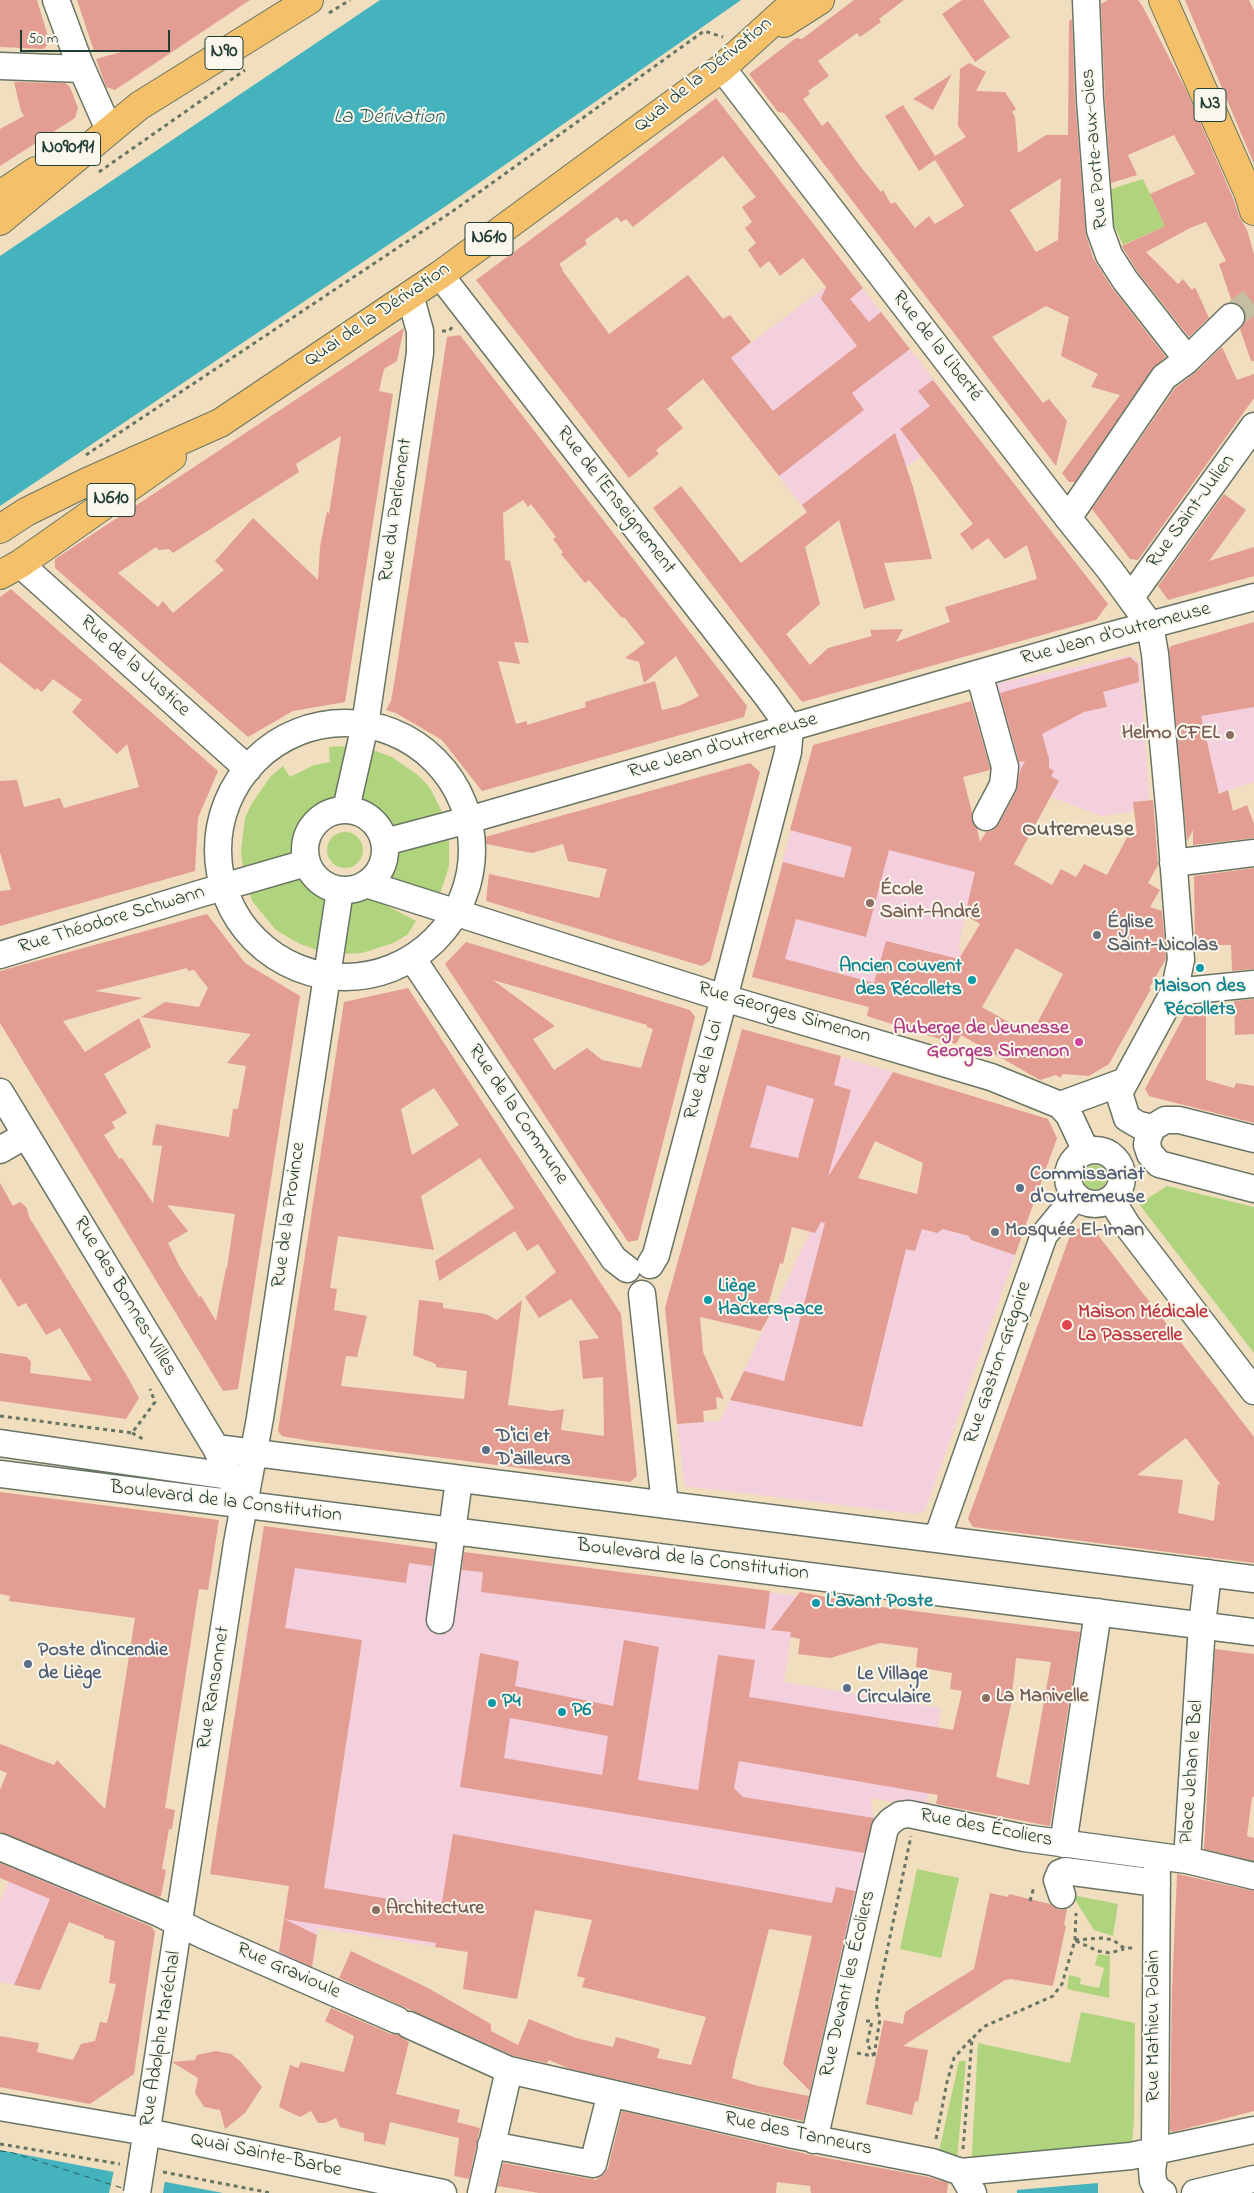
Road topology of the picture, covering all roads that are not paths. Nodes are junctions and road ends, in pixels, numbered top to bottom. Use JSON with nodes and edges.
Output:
{"nodes":[{"id":1,"x":56,"y":0,"type":"edge"},
{"id":2,"x":797,"y":0,"type":"edge"},
{"id":3,"x":820,"y":0,"type":"edge"},
{"id":4,"x":1086,"y":0,"type":"edge"},
{"id":5,"x":1163,"y":0,"type":"edge"},
{"id":6,"x":317,"y":8,"type":"edge"},
{"id":7,"x":749,"y":44,"type":"junction"},
{"id":8,"x":0,"y":66,"type":"edge"},
{"id":9,"x":722,"y":68,"type":"junction"},
{"id":10,"x":82,"y":69,"type":"junction"},
{"id":11,"x":139,"y":106,"type":"junction"},
{"id":12,"x":106,"y":123,"type":"junction"},
{"id":13,"x":0,"y":195,"type":"edge"},
{"id":14,"x":1254,"y":211,"type":"edge"},
{"id":15,"x":0,"y":221,"type":"edge"},
{"id":16,"x":440,"y":275,"type":"junction"},
{"id":17,"x":410,"y":295,"type":"junction"},
{"id":18,"x":1231,"y":316,"type":"tunnel mouth"},
{"id":19,"x":1186,"y":361,"type":"junction"},
{"id":20,"x":220,"y":423,"type":"junction"},
{"id":21,"x":1254,"y":426,"type":"edge"},
{"id":22,"x":1068,"y":518,"type":"junction"},
{"id":23,"x":0,"y":530,"type":"edge"},
{"id":24,"x":10,"y":570,"type":"edge"},
{"id":25,"x":1130,"y":597,"type":"junction"},
{"id":26,"x":1254,"y":597,"type":"edge"},
{"id":27,"x":1150,"y":625,"type":"junction"},
{"id":28,"x":979,"y":673,"type":"junction"},
{"id":29,"x":365,"y":725,"type":"junction"},
{"id":30,"x":790,"y":728,"type":"junction"},
{"id":31,"x":248,"y":769,"type":"junction"},
{"id":32,"x":346,"y":810,"type":"junction"},
{"id":33,"x":986,"y":817,"type":"dead end"},
{"id":34,"x":468,"y":820,"type":"junction"},
{"id":35,"x":384,"y":842,"type":"junction"},
{"id":36,"x":1254,"y":853,"type":"edge"},
{"id":37,"x":306,"y":863,"type":"junction"},
{"id":38,"x":1173,"y":863,"type":"junction"},
{"id":39,"x":366,"y":884,"type":"junction"},
{"id":40,"x":224,"y":887,"type":"junction"},
{"id":41,"x":340,"y":890,"type":"junction"},
{"id":42,"x":456,"y":912,"type":"junction"},
{"id":43,"x":0,"y":956,"type":"edge"},
{"id":44,"x":412,"y":958,"type":"junction"},
{"id":45,"x":326,"y":976,"type":"junction"},
{"id":46,"x":1254,"y":984,"type":"edge"},
{"id":47,"x":1174,"y":992,"type":"junction"},
{"id":48,"x":724,"y":998,"type":"junction"},
{"id":49,"x":1123,"y":1082,"type":"junction"},
{"id":50,"x":0,"y":1092,"type":"edge"},
{"id":51,"x":1060,"y":1105,"type":"junction"},
{"id":52,"x":1152,"y":1128,"type":"junction"},
{"id":53,"x":26,"y":1134,"type":"junction"},
{"id":54,"x":1254,"y":1139,"type":"edge"},
{"id":55,"x":0,"y":1150,"type":"edge"},
{"id":56,"x":1086,"y":1151,"type":"junction"},
{"id":57,"x":1150,"y":1154,"type":"junction"},
{"id":58,"x":1120,"y":1165,"type":"junction"},
{"id":59,"x":1254,"y":1189,"type":"edge"},
{"id":60,"x":1076,"y":1196,"type":"junction"},
{"id":61,"x":1112,"y":1199,"type":"junction"},
{"id":62,"x":638,"y":1267,"type":"junction"},
{"id":63,"x":1254,"y":1390,"type":"edge"},
{"id":64,"x":0,"y":1443,"type":"edge"},
{"id":65,"x":216,"y":1448,"type":"junction"},
{"id":66,"x":253,"y":1453,"type":"junction"},
{"id":67,"x":0,"y":1474,"type":"edge"},
{"id":68,"x":229,"y":1476,"type":"junction"},
{"id":69,"x":459,"y":1480,"type":"junction"},
{"id":70,"x":243,"y":1505,"type":"junction"},
{"id":71,"x":665,"y":1505,"type":"junction"},
{"id":72,"x":452,"y":1532,"type":"junction"},
{"id":73,"x":937,"y":1539,"type":"junction"},
{"id":74,"x":1208,"y":1572,"type":"junction"},
{"id":75,"x":1254,"y":1579,"type":"edge"},
{"id":76,"x":1098,"y":1612,"type":"junction"},
{"id":77,"x":440,"y":1620,"type":"dead end"},
{"id":78,"x":1202,"y":1625,"type":"junction"},
{"id":79,"x":1254,"y":1632,"type":"edge"},
{"id":80,"x":885,"y":1828,"type":"joint"},
{"id":81,"x":1063,"y":1844,"type":"junction"},
{"id":82,"x":0,"y":1847,"type":"edge"},
{"id":83,"x":1157,"y":1856,"type":"junction"},
{"id":84,"x":1187,"y":1860,"type":"junction"},
{"id":85,"x":1254,"y":1876,"type":"edge"},
{"id":86,"x":1157,"y":1883,"type":"junction"},
{"id":87,"x":1062,"y":1895,"type":"road end"},
{"id":88,"x":180,"y":1923,"type":"junction"},
{"id":89,"x":509,"y":2070,"type":"junction"},
{"id":90,"x":611,"y":2094,"type":"junction"},
{"id":91,"x":0,"y":2107,"type":"edge"},
{"id":92,"x":1254,"y":2130,"type":"edge"},
{"id":93,"x":814,"y":2140,"type":"junction"},
{"id":94,"x":491,"y":2145,"type":"junction"},
{"id":95,"x":1155,"y":2151,"type":"junction"},
{"id":96,"x":143,"y":2156,"type":"junction"},
{"id":97,"x":1254,"y":2179,"type":"edge"},
{"id":98,"x":967,"y":2182,"type":"edge"},
{"id":99,"x":137,"y":2193,"type":"edge"},
{"id":100,"x":443,"y":2193,"type":"edge"},
{"id":101,"x":481,"y":2193,"type":"edge"},
{"id":102,"x":1163,"y":2193,"type":"edge"},
{"id":103,"x":1195,"y":2193,"type":"edge"}],
"edges":[{"from":1,"to":10,"type":"street"},
{"from":2,"to":7,"type":"main road","name":"Quai de la Dérivation","number":"N610"},
{"from":3,"to":7,"type":"main road","number":"N610"},
{"from":4,"to":19,"type":"street","name":"Rue Porte-aux-Oies"},
{"from":5,"to":14,"type":"main road","number":"N3"},
{"from":6,"to":11,"type":"main road","number":"N90"},
{"from":7,"to":9,"type":"main road","name":"Quai de la Dérivation","number":"N610"},
{"from":8,"to":10,"type":"street"},
{"from":9,"to":16,"type":"main road","name":"Quai de la Dérivation","number":"N610"},
{"from":9,"to":22,"type":"street","name":"Rue de la Liberté"},
{"from":10,"to":12,"type":"street"},
{"from":11,"to":12,"type":"main road","number":"N090191"},
{"from":11,"to":15,"type":"main road","number":"N90"},
{"from":12,"to":13,"type":"main road","number":"N090191"},
{"from":16,"to":17,"type":"main road","name":"Quai de la Dérivation","number":"N610"},
{"from":16,"to":30,"type":"street","name":"Rue de l'Enseignement"},
{"from":17,"to":20,"type":"main road","name":"Quai de la Dérivation","number":"N610"},
{"from":17,"to":29,"type":"street","name":"Rue du Parlement"},
{"from":18,"to":19,"type":"street"},
{"from":19,"to":22,"type":"street"},
{"from":20,"to":23,"type":"main road","name":"Quai de la Dérivation","number":"N610"},
{"from":20,"to":24,"type":"main road","number":"N610"},
{"from":21,"to":25,"type":"street","name":"Rue Saint-Julien"},
{"from":22,"to":25,"type":"street","name":"Rue de la Liberté"},
{"from":24,"to":31,"type":"street","name":"Rue de la Justice"},
{"from":25,"to":27,"type":"street","name":"Rue de la Liberté"},
{"from":26,"to":27,"type":"street","name":"Rue Jean d'Outremeuse"},
{"from":27,"to":28,"type":"street","name":"Rue Jean d'Outremeuse"},
{"from":27,"to":38,"type":"street"},
{"from":28,"to":30,"type":"street","name":"Rue Jean d'Outremeuse"},
{"from":28,"to":33,"type":"street"},
{"from":29,"to":31,"type":"street"},
{"from":29,"to":32,"type":"street","name":"Rue du Parlement"},
{"from":29,"to":34,"type":"street"},
{"from":30,"to":34,"type":"street","name":"Rue Jean d'Outremeuse"},
{"from":30,"to":48,"type":"street","name":"Rue de la Loi"},
{"from":31,"to":40,"type":"street"},
{"from":32,"to":35,"type":"street"},
{"from":32,"to":37,"type":"street"},
{"from":34,"to":35,"type":"street","name":"Rue Jean d'Outremeuse"},
{"from":34,"to":42,"type":"street"},
{"from":35,"to":39,"type":"street"},
{"from":36,"to":38,"type":"street"},
{"from":37,"to":40,"type":"street","name":"Rue Théodore Schwann"},
{"from":37,"to":41,"type":"street"},
{"from":38,"to":47,"type":"street"},
{"from":39,"to":41,"type":"street"},
{"from":39,"to":42,"type":"street","name":"Rue Georges Simenon"},
{"from":40,"to":43,"type":"street","name":"Rue Théodore Schwann"},
{"from":40,"to":45,"type":"street"},
{"from":41,"to":45,"type":"street","name":"Rue de la Province"},
{"from":42,"to":44,"type":"street"},
{"from":42,"to":48,"type":"street","name":"Rue Georges Simenon"},
{"from":44,"to":45,"type":"street"},
{"from":44,"to":62,"type":"street","name":"Rue de la Commune"},
{"from":45,"to":66,"type":"street","name":"Rue de la Province"},
{"from":46,"to":47,"type":"street"},
{"from":47,"to":49,"type":"street"},
{"from":48,"to":51,"type":"street","name":"Rue Georges Simenon"},
{"from":48,"to":62,"type":"street","name":"Rue de la Loi"},
{"from":49,"to":51,"type":"street"},
{"from":49,"to":52,"type":"street"},
{"from":50,"to":53,"type":"street","name":"Rue des Bonnes-Villes"},
{"from":51,"to":56,"type":"street"},
{"from":52,"to":54,"type":"street"},
{"from":52,"to":57,"type":"street"},
{"from":53,"to":55,"type":"street"},
{"from":53,"to":65,"type":"street","name":"Rue des Bonnes-Villes"},
{"from":56,"to":58,"type":"street"},
{"from":56,"to":60,"type":"street"},
{"from":57,"to":58,"type":"street"},
{"from":57,"to":59,"type":"street"},
{"from":58,"to":61,"type":"street"},
{"from":60,"to":61,"type":"street"},
{"from":60,"to":73,"type":"street","name":"Rue Gaston-Grégoire"},
{"from":61,"to":63,"type":"street"},
{"from":62,"to":71,"type":"street"},
{"from":64,"to":68,"type":"street","name":"Boulevard de la Constitution"},
{"from":65,"to":66,"type":"street"},
{"from":65,"to":68,"type":"street","name":"Rue des Bonnes-Villes"},
{"from":66,"to":69,"type":"street"},
{"from":66,"to":70,"type":"street","name":"Rue Ransonnet"},
{"from":67,"to":70,"type":"street","name":"Boulevard de la Constitution"},
{"from":68,"to":70,"type":"street","name":"Rue des Bonnes-Villes"},
{"from":69,"to":71,"type":"street"},
{"from":69,"to":72,"type":"street"},
{"from":70,"to":72,"type":"street","name":"Boulevard de la Constitution"},
{"from":70,"to":88,"type":"street","name":"Rue Ransonnet"},
{"from":71,"to":73,"type":"street"},
{"from":72,"to":76,"type":"street","name":"Boulevard de la Constitution"},
{"from":72,"to":77,"type":"street"},
{"from":73,"to":74,"type":"street"},
{"from":74,"to":75,"type":"street"},
{"from":74,"to":78,"type":"street"},
{"from":76,"to":78,"type":"street","name":"Boulevard de la Constitution"},
{"from":76,"to":81,"type":"street"},
{"from":78,"to":79,"type":"street","name":"Boulevard de la Constitution"},
{"from":78,"to":84,"type":"street","name":"Place Jehan le Bel"},
{"from":80,"to":81,"type":"street","name":"Rue des Écoliers"},
{"from":80,"to":93,"type":"street","name":"Rue Devant les Écoliers"},
{"from":81,"to":83,"type":"street","name":"Place Jehan le Bel"},
{"from":82,"to":88,"type":"street","name":"Rue Gravioule"},
{"from":83,"to":84,"type":"street","name":"Place Jehan le Bel"},
{"from":83,"to":86,"type":"street","name":"Rue Mathieu Polain"},
{"from":84,"to":85,"type":"street"},
{"from":86,"to":87,"type":"street"},
{"from":86,"to":95,"type":"street","name":"Rue Mathieu Polain"},
{"from":88,"to":89,"type":"street","name":"Rue Gravioule"},
{"from":88,"to":96,"type":"street","name":"Rue Adolphe Maréchal"},
{"from":89,"to":90,"type":"street","name":"Rue des Tanneurs"},
{"from":89,"to":94,"type":"street"},
{"from":90,"to":93,"type":"street","name":"Rue des Tanneurs"},
{"from":90,"to":94,"type":"street"},
{"from":91,"to":96,"type":"street","name":"Quai Sainte-Barbe"},
{"from":92,"to":95,"type":"street"},
{"from":93,"to":98,"type":"street","name":"Rue des Tanneurs"},
{"from":94,"to":101,"type":"street"},
{"from":95,"to":98,"type":"street"},
{"from":95,"to":102,"type":"street","name":"Rue Mathieu Polain"},
{"from":96,"to":99,"type":"street","name":"Rue Adolphe Maréchal","bridge":true},
{"from":96,"to":100,"type":"street","name":"Quai Sainte-Barbe"},
{"from":97,"to":103,"type":"street"}]}
